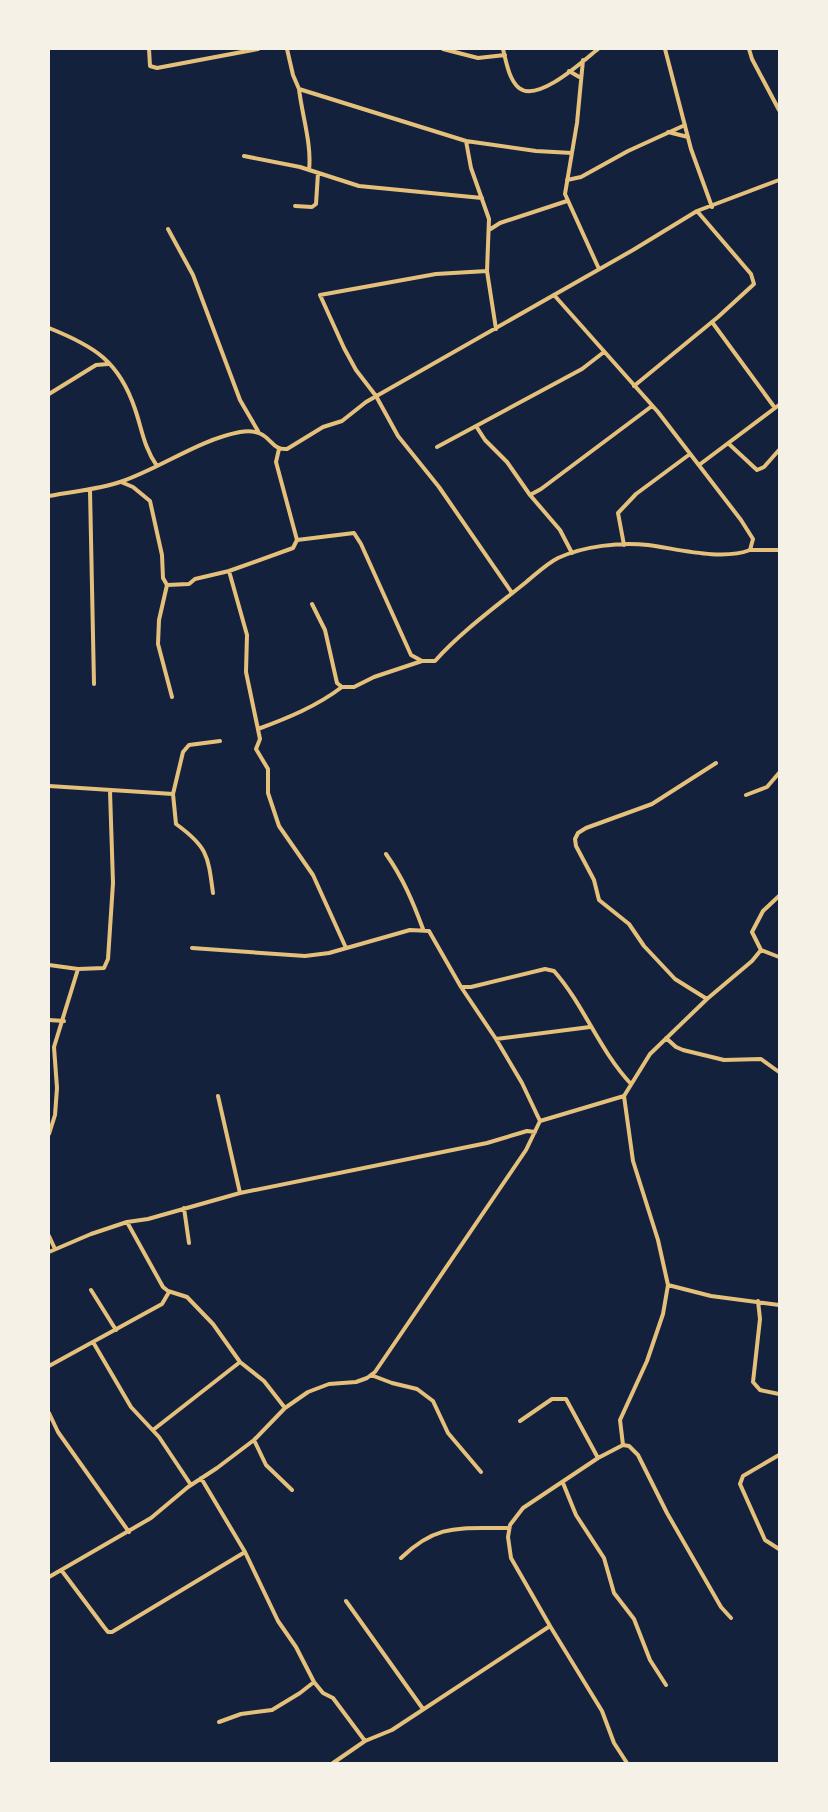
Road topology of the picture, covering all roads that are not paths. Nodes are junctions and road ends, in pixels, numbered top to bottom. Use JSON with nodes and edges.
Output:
{"nodes":[{"id":1,"x":148,"y":49,"type":"edge"},
{"id":2,"x":258,"y":49,"type":"edge"},
{"id":3,"x":287,"y":49,"type":"edge"},
{"id":4,"x":443,"y":49,"type":"edge"},
{"id":5,"x":503,"y":49,"type":"edge"},
{"id":6,"x":586,"y":49,"type":"edge"},
{"id":7,"x":598,"y":49,"type":"edge"},
{"id":8,"x":665,"y":49,"type":"edge"},
{"id":9,"x":749,"y":49,"type":"edge"},
{"id":10,"x":505,"y":55,"type":"junction"},
{"id":11,"x":589,"y":56,"type":"junction"},
{"id":12,"x":583,"y":60,"type":"junction"},
{"id":13,"x":569,"y":71,"type":"junction"},
{"id":14,"x":580,"y":78,"type":"junction"},
{"id":15,"x":299,"y":89,"type":"junction"},
{"id":16,"x":779,"y":110,"type":"edge"},
{"id":17,"x":685,"y":125,"type":"junction"},
{"id":18,"x":668,"y":132,"type":"junction"},
{"id":19,"x":688,"y":137,"type":"junction"},
{"id":20,"x":466,"y":140,"type":"junction"},
{"id":21,"x":572,"y":153,"type":"junction"},
{"id":22,"x":244,"y":156,"type":"dead end"},
{"id":23,"x":310,"y":170,"type":"junction"},
{"id":24,"x":318,"y":173,"type":"junction"},
{"id":25,"x":568,"y":173,"type":"junction"},
{"id":26,"x":574,"y":179,"type":"junction"},
{"id":27,"x":567,"y":180,"type":"junction"},
{"id":28,"x":779,"y":180,"type":"edge"},
{"id":29,"x":482,"y":198,"type":"junction"},
{"id":30,"x":567,"y":201,"type":"junction"},
{"id":31,"x":295,"y":206,"type":"dead end"},
{"id":32,"x":712,"y":207,"type":"junction"},
{"id":33,"x":697,"y":211,"type":"junction"},
{"id":34,"x":489,"y":219,"type":"junction"},
{"id":35,"x":500,"y":222,"type":"junction"},
{"id":36,"x":168,"y":229,"type":"dead end"},
{"id":37,"x":489,"y":230,"type":"junction"},
{"id":38,"x":599,"y":270,"type":"junction"},
{"id":39,"x":487,"y":271,"type":"junction"},
{"id":40,"x":554,"y":295,"type":"junction"},
{"id":41,"x":712,"y":322,"type":"junction"},
{"id":42,"x":49,"y":328,"type":"edge"},
{"id":43,"x":496,"y":329,"type":"junction"},
{"id":44,"x":604,"y":352,"type":"junction"},
{"id":45,"x":108,"y":364,"type":"junction"},
{"id":46,"x":634,"y":386,"type":"junction"},
{"id":47,"x":49,"y":394,"type":"edge"},
{"id":48,"x":376,"y":396,"type":"junction"},
{"id":49,"x":652,"y":406,"type":"junction"},
{"id":50,"x":777,"y":406,"type":"edge"},
{"id":51,"x":476,"y":426,"type":"junction"},
{"id":52,"x":258,"y":432,"type":"junction"},
{"id":53,"x":729,"y":444,"type":"junction"},
{"id":54,"x":437,"y":447,"type":"dead end"},
{"id":55,"x":279,"y":449,"type":"junction"},
{"id":56,"x":779,"y":450,"type":"edge"},
{"id":57,"x":690,"y":454,"type":"junction"},
{"id":58,"x":699,"y":465,"type":"junction"},
{"id":59,"x":157,"y":466,"type":"junction"},
{"id":60,"x":133,"y":477,"type":"junction"},
{"id":61,"x":121,"y":482,"type":"junction"},
{"id":62,"x":133,"y":487,"type":"junction"},
{"id":63,"x":90,"y":490,"type":"junction"},
{"id":64,"x":530,"y":495,"type":"junction"},
{"id":65,"x":49,"y":496,"type":"edge"},
{"id":66,"x":297,"y":540,"type":"junction"},
{"id":67,"x":753,"y":542,"type":"junction"},
{"id":68,"x":624,"y":545,"type":"junction"},
{"id":69,"x":750,"y":550,"type":"junction"},
{"id":70,"x":760,"y":550,"type":"junction"},
{"id":71,"x":779,"y":550,"type":"edge"},
{"id":72,"x":572,"y":553,"type":"junction"},
{"id":73,"x":229,"y":571,"type":"junction"},
{"id":74,"x":167,"y":585,"type":"junction"},
{"id":75,"x":512,"y":593,"type":"junction"},
{"id":76,"x":312,"y":604,"type":"dead end"},
{"id":77,"x":422,"y":661,"type":"junction"},
{"id":78,"x":94,"y":684,"type":"dead end"},
{"id":79,"x":342,"y":687,"type":"junction"},
{"id":80,"x":172,"y":697,"type":"dead end"},
{"id":81,"x":258,"y":729,"type":"junction"},
{"id":82,"x":220,"y":741,"type":"dead end"},
{"id":83,"x":716,"y":763,"type":"dead end"},
{"id":84,"x":779,"y":773,"type":"edge"},
{"id":85,"x":49,"y":786,"type":"edge"},
{"id":86,"x":110,"y":791,"type":"junction"},
{"id":87,"x":173,"y":794,"type":"junction"},
{"id":88,"x":746,"y":795,"type":"dead end"},
{"id":89,"x":386,"y":854,"type":"dead end"},
{"id":90,"x":213,"y":894,"type":"dead end"},
{"id":91,"x":779,"y":896,"type":"edge"},
{"id":92,"x":423,"y":930,"type":"junction"},
{"id":93,"x":192,"y":948,"type":"dead end"},
{"id":94,"x":346,"y":948,"type":"junction"},
{"id":95,"x":762,"y":950,"type":"junction"},
{"id":96,"x":779,"y":957,"type":"edge"},
{"id":97,"x":49,"y":965,"type":"edge"},
{"id":98,"x":78,"y":969,"type":"junction"},
{"id":99,"x":461,"y":987,"type":"junction"},
{"id":100,"x":471,"y":988,"type":"junction"},
{"id":101,"x":467,"y":996,"type":"junction"},
{"id":102,"x":707,"y":1000,"type":"junction"},
{"id":103,"x":49,"y":1020,"type":"edge"},
{"id":104,"x":64,"y":1021,"type":"junction"},
{"id":105,"x":590,"y":1028,"type":"junction"},
{"id":106,"x":666,"y":1038,"type":"junction"},
{"id":107,"x":496,"y":1039,"type":"junction"},
{"id":108,"x":54,"y":1071,"type":"junction"},
{"id":109,"x":49,"y":1072,"type":"edge"},
{"id":110,"x":779,"y":1072,"type":"edge"},
{"id":111,"x":631,"y":1084,"type":"junction"},
{"id":112,"x":218,"y":1096,"type":"dead end"},
{"id":113,"x":624,"y":1096,"type":"junction"},
{"id":114,"x":540,"y":1122,"type":"junction"},
{"id":115,"x":535,"y":1132,"type":"junction"},
{"id":116,"x":49,"y":1134,"type":"edge"},
{"id":117,"x":240,"y":1192,"type":"junction"},
{"id":118,"x":184,"y":1208,"type":"junction"},
{"id":119,"x":127,"y":1222,"type":"junction"},
{"id":120,"x":49,"y":1236,"type":"edge"},
{"id":121,"x":189,"y":1243,"type":"dead end"},
{"id":122,"x":55,"y":1250,"type":"junction"},
{"id":123,"x":49,"y":1252,"type":"edge"},
{"id":124,"x":668,"y":1285,"type":"junction"},
{"id":125,"x":91,"y":1290,"type":"dead end"},
{"id":126,"x":170,"y":1292,"type":"junction"},
{"id":127,"x":758,"y":1301,"type":"junction"},
{"id":128,"x":779,"y":1305,"type":"edge"},
{"id":129,"x":116,"y":1330,"type":"junction"},
{"id":130,"x":93,"y":1342,"type":"junction"},
{"id":131,"x":240,"y":1362,"type":"junction"},
{"id":132,"x":49,"y":1366,"type":"edge"},
{"id":133,"x":371,"y":1375,"type":"junction"},
{"id":134,"x":779,"y":1394,"type":"edge"},
{"id":135,"x":285,"y":1408,"type":"junction"},
{"id":136,"x":49,"y":1413,"type":"edge"},
{"id":137,"x":520,"y":1421,"type":"dead end"},
{"id":138,"x":152,"y":1430,"type":"junction"},
{"id":139,"x":254,"y":1440,"type":"junction"},
{"id":140,"x":623,"y":1445,"type":"junction"},
{"id":141,"x":779,"y":1455,"type":"edge"},
{"id":142,"x":598,"y":1458,"type":"junction"},
{"id":143,"x":481,"y":1472,"type":"dead end"},
{"id":144,"x":201,"y":1478,"type":"junction"},
{"id":145,"x":563,"y":1483,"type":"junction"},
{"id":146,"x":190,"y":1485,"type":"junction"},
{"id":147,"x":292,"y":1490,"type":"dead end"},
{"id":148,"x":509,"y":1528,"type":"junction"},
{"id":149,"x":128,"y":1532,"type":"junction"},
{"id":150,"x":779,"y":1549,"type":"edge"},
{"id":151,"x":245,"y":1552,"type":"junction"},
{"id":152,"x":401,"y":1558,"type":"dead end"},
{"id":153,"x":62,"y":1571,"type":"junction"},
{"id":154,"x":49,"y":1576,"type":"edge"},
{"id":155,"x":346,"y":1601,"type":"dead end"},
{"id":156,"x":731,"y":1618,"type":"dead end"},
{"id":157,"x":550,"y":1626,"type":"junction"},
{"id":158,"x":314,"y":1682,"type":"junction"},
{"id":159,"x":666,"y":1685,"type":"dead end"},
{"id":160,"x":423,"y":1709,"type":"junction"},
{"id":161,"x":219,"y":1722,"type":"dead end"},
{"id":162,"x":365,"y":1741,"type":"junction"},
{"id":163,"x":333,"y":1763,"type":"edge"},
{"id":164,"x":626,"y":1763,"type":"edge"}],
"edges":[{"from":1,"to":2,"type":"street"},
{"from":3,"to":15,"type":"street"},
{"from":4,"to":10,"type":"street"},
{"from":5,"to":10,"type":"street"},
{"from":6,"to":11,"type":"street"},
{"from":7,"to":11,"type":"street"},
{"from":8,"to":17,"type":"street"},
{"from":9,"to":16,"type":"street"},
{"from":10,"to":13,"type":"street"},
{"from":11,"to":12,"type":"street"},
{"from":12,"to":13,"type":"street"},
{"from":12,"to":14,"type":"street"},
{"from":13,"to":14,"type":"street"},
{"from":14,"to":21,"type":"street"},
{"from":15,"to":20,"type":"street"},
{"from":15,"to":23,"type":"street"},
{"from":17,"to":18,"type":"street"},
{"from":17,"to":19,"type":"street"},
{"from":18,"to":19,"type":"street"},
{"from":18,"to":26,"type":"street"},
{"from":19,"to":32,"type":"street"},
{"from":20,"to":21,"type":"street"},
{"from":20,"to":29,"type":"street"},
{"from":21,"to":25,"type":"street"},
{"from":22,"to":23,"type":"street"},
{"from":23,"to":24,"type":"street"},
{"from":24,"to":29,"type":"street"},
{"from":24,"to":31,"type":"street"},
{"from":25,"to":26,"type":"street"},
{"from":25,"to":27,"type":"street"},
{"from":26,"to":27,"type":"street"},
{"from":27,"to":30,"type":"street"},
{"from":28,"to":32,"type":"street"},
{"from":29,"to":34,"type":"street"},
{"from":30,"to":35,"type":"street"},
{"from":30,"to":38,"type":"street"},
{"from":32,"to":33,"type":"street"},
{"from":33,"to":38,"type":"street"},
{"from":33,"to":41,"type":"street"},
{"from":34,"to":35,"type":"street"},
{"from":34,"to":37,"type":"street"},
{"from":35,"to":37,"type":"street"},
{"from":36,"to":52,"type":"street"},
{"from":37,"to":39,"type":"street"},
{"from":38,"to":40,"type":"street"},
{"from":39,"to":43,"type":"street"},
{"from":39,"to":48,"type":"street"},
{"from":40,"to":43,"type":"street"},
{"from":40,"to":44,"type":"street"},
{"from":41,"to":46,"type":"street"},
{"from":41,"to":50,"type":"street"},
{"from":42,"to":45,"type":"street"},
{"from":43,"to":48,"type":"street"},
{"from":44,"to":46,"type":"street"},
{"from":44,"to":51,"type":"street"},
{"from":45,"to":47,"type":"street"},
{"from":45,"to":59,"type":"street"},
{"from":46,"to":49,"type":"street"},
{"from":48,"to":55,"type":"street"},
{"from":48,"to":75,"type":"street"},
{"from":49,"to":57,"type":"street"},
{"from":49,"to":64,"type":"street"},
{"from":50,"to":53,"type":"street"},
{"from":51,"to":54,"type":"street"},
{"from":51,"to":64,"type":"street"},
{"from":52,"to":55,"type":"street"},
{"from":52,"to":59,"type":"street"},
{"from":53,"to":56,"type":"street"},
{"from":53,"to":58,"type":"street"},
{"from":55,"to":66,"type":"street"},
{"from":57,"to":58,"type":"street"},
{"from":57,"to":68,"type":"street"},
{"from":58,"to":67,"type":"street"},
{"from":59,"to":60,"type":"street"},
{"from":60,"to":61,"type":"street"},
{"from":60,"to":62,"type":"street"},
{"from":61,"to":62,"type":"street"},
{"from":61,"to":63,"type":"street"},
{"from":62,"to":74,"type":"street"},
{"from":63,"to":65,"type":"street"},
{"from":63,"to":78,"type":"street"},
{"from":64,"to":72,"type":"street"},
{"from":66,"to":73,"type":"street"},
{"from":66,"to":77,"type":"street"},
{"from":67,"to":69,"type":"street"},
{"from":67,"to":70,"type":"street"},
{"from":68,"to":69,"type":"street"},
{"from":68,"to":72,"type":"street"},
{"from":69,"to":70,"type":"street"},
{"from":70,"to":71,"type":"street"},
{"from":72,"to":75,"type":"street"},
{"from":73,"to":74,"type":"street"},
{"from":73,"to":81,"type":"street"},
{"from":74,"to":80,"type":"street"},
{"from":75,"to":77,"type":"street"},
{"from":76,"to":79,"type":"street"},
{"from":77,"to":79,"type":"street"},
{"from":79,"to":81,"type":"street"},
{"from":81,"to":94,"type":"street"},
{"from":82,"to":87,"type":"street"},
{"from":83,"to":102,"type":"street"},
{"from":84,"to":88,"type":"street"},
{"from":85,"to":86,"type":"street"},
{"from":86,"to":87,"type":"street"},
{"from":86,"to":98,"type":"street"},
{"from":87,"to":90,"type":"street"},
{"from":89,"to":92,"type":"street"},
{"from":91,"to":95,"type":"street"},
{"from":92,"to":94,"type":"street"},
{"from":92,"to":99,"type":"street"},
{"from":93,"to":94,"type":"street"},
{"from":95,"to":96,"type":"street"},
{"from":95,"to":102,"type":"street"},
{"from":97,"to":98,"type":"street"},
{"from":98,"to":104,"type":"street"},
{"from":99,"to":100,"type":"street"},
{"from":99,"to":101,"type":"street"},
{"from":100,"to":101,"type":"street"},
{"from":100,"to":105,"type":"street"},
{"from":101,"to":107,"type":"street"},
{"from":102,"to":106,"type":"street"},
{"from":103,"to":104,"type":"street"},
{"from":104,"to":108,"type":"street"},
{"from":105,"to":107,"type":"street"},
{"from":105,"to":111,"type":"street"},
{"from":106,"to":110,"type":"street"},
{"from":106,"to":111,"type":"street"},
{"from":107,"to":114,"type":"street"},
{"from":108,"to":109,"type":"street"},
{"from":108,"to":116,"type":"street"},
{"from":111,"to":113,"type":"street"},
{"from":112,"to":117,"type":"street"},
{"from":113,"to":114,"type":"street"},
{"from":113,"to":124,"type":"street"},
{"from":114,"to":115,"type":"street"},
{"from":115,"to":117,"type":"street"},
{"from":115,"to":133,"type":"street"},
{"from":117,"to":118,"type":"street"},
{"from":118,"to":119,"type":"street"},
{"from":118,"to":121,"type":"street"},
{"from":119,"to":122,"type":"street"},
{"from":119,"to":126,"type":"street"},
{"from":120,"to":122,"type":"street"},
{"from":122,"to":123,"type":"street"},
{"from":124,"to":127,"type":"street"},
{"from":124,"to":140,"type":"street"},
{"from":125,"to":129,"type":"street"},
{"from":126,"to":129,"type":"street"},
{"from":126,"to":131,"type":"street"},
{"from":127,"to":128,"type":"street"},
{"from":127,"to":134,"type":"street"},
{"from":129,"to":130,"type":"street"},
{"from":130,"to":132,"type":"street"},
{"from":130,"to":138,"type":"street"},
{"from":131,"to":135,"type":"street"},
{"from":131,"to":138,"type":"street"},
{"from":133,"to":135,"type":"street"},
{"from":133,"to":143,"type":"street"},
{"from":135,"to":139,"type":"street"},
{"from":136,"to":149,"type":"street"},
{"from":137,"to":142,"type":"street"},
{"from":138,"to":146,"type":"street"},
{"from":139,"to":144,"type":"street"},
{"from":139,"to":147,"type":"street"},
{"from":140,"to":142,"type":"street"},
{"from":140,"to":156,"type":"street"},
{"from":141,"to":150,"type":"street"},
{"from":142,"to":145,"type":"street"},
{"from":144,"to":146,"type":"street"},
{"from":144,"to":151,"type":"street"},
{"from":145,"to":148,"type":"street"},
{"from":145,"to":159,"type":"street"},
{"from":146,"to":149,"type":"street"},
{"from":148,"to":152,"type":"street"},
{"from":148,"to":157,"type":"street"},
{"from":149,"to":153,"type":"street"},
{"from":151,"to":153,"type":"street"},
{"from":151,"to":158,"type":"street"},
{"from":153,"to":154,"type":"street"},
{"from":155,"to":160,"type":"street"},
{"from":157,"to":160,"type":"street"},
{"from":157,"to":164,"type":"street"},
{"from":158,"to":161,"type":"street"},
{"from":158,"to":162,"type":"street"},
{"from":160,"to":162,"type":"street"},
{"from":162,"to":163,"type":"street"}]}
